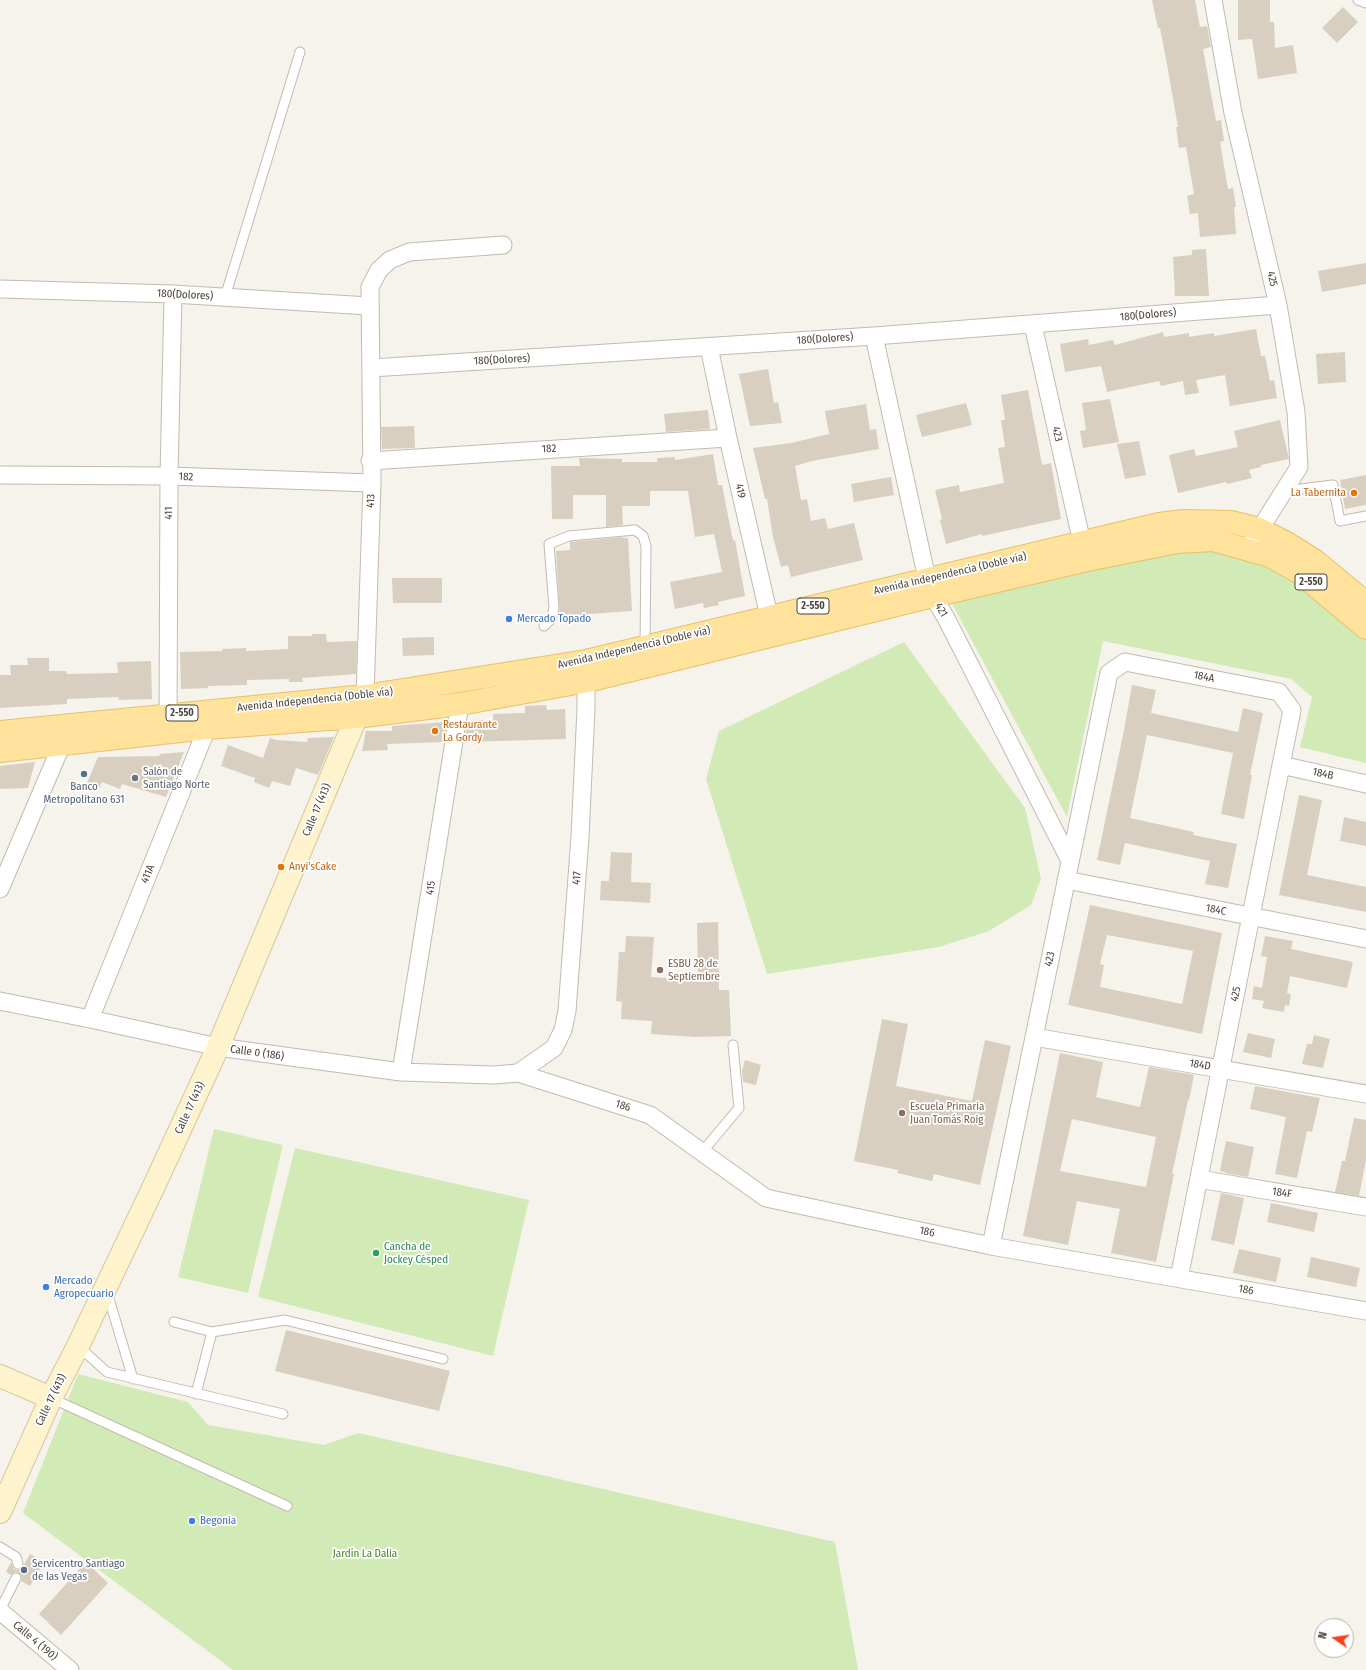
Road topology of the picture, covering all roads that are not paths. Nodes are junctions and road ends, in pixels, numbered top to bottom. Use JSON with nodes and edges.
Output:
{"nodes":[{"id":1,"x":1213,"y":0,"type":"edge"},
{"id":2,"x":1358,"y":0,"type":"edge"},
{"id":3,"x":1366,"y":3,"type":"edge"},
{"id":4,"x":300,"y":52,"type":"dead end"},
{"id":5,"x":503,"y":245,"type":"dead end"},
{"id":6,"x":0,"y":289,"type":"edge"},
{"id":7,"x":173,"y":294,"type":"junction"},
{"id":8,"x":225,"y":297,"type":"junction"},
{"id":9,"x":1278,"y":305,"type":"junction"},
{"id":10,"x":369,"y":306,"type":"junction"},
{"id":11,"x":1033,"y":325,"type":"junction"},
{"id":12,"x":874,"y":336,"type":"junction"},
{"id":13,"x":709,"y":347,"type":"junction"},
{"id":14,"x":371,"y":368,"type":"junction"},
{"id":15,"x":728,"y":438,"type":"junction"},
{"id":16,"x":370,"y":461,"type":"junction"},
{"id":17,"x":0,"y":474,"type":"edge"},
{"id":18,"x":169,"y":476,"type":"junction"},
{"id":19,"x":372,"y":483,"type":"junction"},
{"id":20,"x":1283,"y":491,"type":"junction"},
{"id":21,"x":1366,"y":516,"type":"edge"},
{"id":22,"x":1259,"y":529,"type":"junction"},
{"id":23,"x":1082,"y":544,"type":"junction"},
{"id":24,"x":1248,"y":549,"type":"junction"},
{"id":25,"x":930,"y":587,"type":"junction"},
{"id":26,"x":1366,"y":603,"type":"edge"},
{"id":27,"x":544,"y":626,"type":"dead end"},
{"id":28,"x":772,"y":626,"type":"junction"},
{"id":29,"x":1366,"y":628,"type":"edge"},
{"id":30,"x":645,"y":647,"type":"junction"},
{"id":31,"x":587,"y":671,"type":"junction"},
{"id":32,"x":1109,"y":673,"type":"joint"},
{"id":33,"x":365,"y":696,"type":"junction"},
{"id":34,"x":460,"y":704,"type":"junction"},
{"id":35,"x":1292,"y":710,"type":"joint"},
{"id":36,"x":356,"y":717,"type":"junction"},
{"id":37,"x":167,"y":724,"type":"junction"},
{"id":38,"x":207,"y":728,"type":"junction"},
{"id":39,"x":0,"y":732,"type":"edge"},
{"id":40,"x":61,"y":735,"type":"junction"},
{"id":41,"x":0,"y":751,"type":"edge"},
{"id":42,"x":1281,"y":765,"type":"junction"},
{"id":43,"x":1366,"y":784,"type":"edge"},
{"id":44,"x":1070,"y":861,"type":"junction"},
{"id":45,"x":1066,"y":880,"type":"junction"},
{"id":46,"x":0,"y":889,"type":"edge"},
{"id":47,"x":1251,"y":916,"type":"junction"},
{"id":48,"x":1366,"y":939,"type":"edge"},
{"id":49,"x":0,"y":1001,"type":"edge"},
{"id":50,"x":90,"y":1019,"type":"junction"},
{"id":51,"x":1034,"y":1037,"type":"junction"},
{"id":52,"x":733,"y":1045,"type":"dead end"},
{"id":53,"x":218,"y":1047,"type":"junction"},
{"id":54,"x":1221,"y":1069,"type":"junction"},
{"id":55,"x":401,"y":1072,"type":"junction"},
{"id":56,"x":518,"y":1073,"type":"junction"},
{"id":57,"x":1366,"y":1094,"type":"edge"},
{"id":58,"x":702,"y":1152,"type":"junction"},
{"id":59,"x":1199,"y":1179,"type":"junction"},
{"id":60,"x":1366,"y":1207,"type":"edge"},
{"id":61,"x":991,"y":1246,"type":"junction"},
{"id":62,"x":1179,"y":1278,"type":"junction"},
{"id":63,"x":106,"y":1287,"type":"junction"},
{"id":64,"x":1366,"y":1311,"type":"edge"},
{"id":65,"x":174,"y":1322,"type":"dead end"},
{"id":66,"x":212,"y":1332,"type":"junction"},
{"id":67,"x":78,"y":1346,"type":"junction"},
{"id":68,"x":443,"y":1359,"type":"dead end"},
{"id":69,"x":0,"y":1376,"type":"edge"},
{"id":70,"x":133,"y":1379,"type":"junction"},
{"id":71,"x":196,"y":1394,"type":"junction"},
{"id":72,"x":51,"y":1398,"type":"junction"},
{"id":73,"x":283,"y":1414,"type":"dead end"},
{"id":74,"x":287,"y":1506,"type":"dead end"},
{"id":75,"x":0,"y":1512,"type":"edge"},
{"id":76,"x":0,"y":1547,"type":"edge"},
{"id":77,"x":18,"y":1564,"type":"dead end"},
{"id":78,"x":16,"y":1578,"type":"dead end"},
{"id":79,"x":0,"y":1611,"type":"edge"},
{"id":80,"x":70,"y":1670,"type":"edge"}],
"edges":[{"from":1,"to":9,"type":"street","name":"425"},
{"from":2,"to":3,"type":"lane"},
{"from":4,"to":8,"type":"lane"},
{"from":5,"to":10,"type":"street","name":"413"},
{"from":6,"to":7,"type":"street","name":"180(Dolores)"},
{"from":7,"to":8,"type":"street","name":"180(Dolores)"},
{"from":7,"to":18,"type":"street","name":"411"},
{"from":8,"to":10,"type":"street","name":"180(Dolores)"},
{"from":9,"to":11,"type":"street","name":"180(Dolores)"},
{"from":9,"to":20,"type":"street","name":"425"},
{"from":10,"to":14,"type":"street","name":"413"},
{"from":11,"to":12,"type":"street","name":"180(Dolores)"},
{"from":11,"to":23,"type":"street","name":"423"},
{"from":12,"to":13,"type":"street","name":"180(Dolores)"},
{"from":12,"to":25,"type":"street","name":"421"},
{"from":13,"to":14,"type":"street","name":"180(Dolores)"},
{"from":13,"to":15,"type":"street","name":"419"},
{"from":14,"to":16,"type":"street","name":"413"},
{"from":15,"to":16,"type":"street","name":"182"},
{"from":15,"to":28,"type":"street","name":"419"},
{"from":16,"to":19,"type":"street","name":"413"},
{"from":17,"to":18,"type":"street","name":"182"},
{"from":18,"to":19,"type":"street","name":"182"},
{"from":18,"to":37,"type":"street","name":"411"},
{"from":19,"to":33,"type":"street","name":"413"},
{"from":20,"to":21,"type":"lane"},
{"from":20,"to":22,"type":"street","name":"425"},
{"from":22,"to":23,"type":"main road","name":"Avenida Independencia (Doble vía)","number":"2-550"},
{"from":22,"to":24,"type":"street","name":"425"},
{"from":22,"to":26,"type":"main road","number":"2-550"},
{"from":23,"to":25,"type":"main road","name":"Avenida Independencia (Doble vía)","number":"2-550"},
{"from":24,"to":25,"type":"main road","name":"Avenida Independencia (Doble vía)","number":"2-550"},
{"from":24,"to":29,"type":"main road","number":"2-550"},
{"from":25,"to":28,"type":"main road","name":"Avenida Independencia (Doble vía)","number":"2-550"},
{"from":25,"to":44,"type":"street","name":"421"},
{"from":27,"to":30,"type":"lane"},
{"from":28,"to":30,"type":"main road","name":"Avenida Independencia (Doble vía)","number":"2-550"},
{"from":28,"to":31,"type":"main road","name":"Avenida Independencia (Doble vía)","number":"2-550"},
{"from":30,"to":31,"type":"main road","name":"Avenida Independencia (Doble vía)","number":"2-550"},
{"from":31,"to":33,"type":"main road","name":"Avenida Independencia (Doble vía)","number":"2-550"},
{"from":31,"to":34,"type":"main road","name":"Avenida Independencia (Doble vía)","number":"2-550"},
{"from":31,"to":56,"type":"street","name":"417"},
{"from":32,"to":35,"type":"street","name":"184A"},
{"from":32,"to":44,"type":"street","name":"423"},
{"from":33,"to":36,"type":"main road","name":"Calle 17 (413)"},
{"from":33,"to":37,"type":"main road","name":"Avenida Independencia (Doble vía)","number":"2-550"},
{"from":34,"to":36,"type":"main road","name":"Avenida Independencia (Doble vía)","number":"2-550"},
{"from":34,"to":55,"type":"street","name":"415"},
{"from":35,"to":42,"type":"street","name":"425"},
{"from":36,"to":38,"type":"main road","name":"Avenida Independencia (Doble vía)","number":"2-550"},
{"from":36,"to":53,"type":"main road","name":"Calle 17 (413)"},
{"from":37,"to":38,"type":"main road","name":"Avenida Independencia (Doble vía)","number":"2-550"},
{"from":37,"to":40,"type":"main road","name":"Avenida Independencia (Doble vía)","number":"2-550"},
{"from":38,"to":50,"type":"street","name":"411A"},
{"from":39,"to":40,"type":"main road","name":"Avenida Independencia (Doble vía)","number":"2-550"},
{"from":40,"to":41,"type":"main road","name":"Avenida Independencia (Doble vía)","number":"2-550"},
{"from":40,"to":46,"type":"street"},
{"from":42,"to":43,"type":"street","name":"184B"},
{"from":42,"to":47,"type":"street","name":"425"},
{"from":44,"to":45,"type":"street","name":"423"},
{"from":45,"to":47,"type":"street","name":"184C"},
{"from":45,"to":51,"type":"street","name":"423"},
{"from":47,"to":48,"type":"street","name":"184C"},
{"from":47,"to":54,"type":"street","name":"425"},
{"from":49,"to":50,"type":"street","name":"Calle 0 (186)"},
{"from":50,"to":53,"type":"street","name":"Calle 0 (186)"},
{"from":51,"to":54,"type":"street","name":"184D"},
{"from":51,"to":61,"type":"street","name":"423"},
{"from":52,"to":58,"type":"lane"},
{"from":53,"to":55,"type":"street","name":"Calle 0 (186)"},
{"from":53,"to":63,"type":"main road","name":"Calle 17 (413)"},
{"from":54,"to":57,"type":"street","name":"184D"},
{"from":54,"to":59,"type":"street","name":"425"},
{"from":55,"to":56,"type":"street","name":"Calle 0 (186)"},
{"from":56,"to":58,"type":"street","name":"186"},
{"from":58,"to":61,"type":"street","name":"186"},
{"from":59,"to":60,"type":"street","name":"184F"},
{"from":59,"to":62,"type":"street","name":"425"},
{"from":61,"to":62,"type":"street","name":"186"},
{"from":62,"to":64,"type":"street","name":"186"},
{"from":63,"to":67,"type":"main road","name":"Calle 17 (413)"},
{"from":63,"to":70,"type":"lane"},
{"from":65,"to":66,"type":"lane"},
{"from":66,"to":68,"type":"lane"},
{"from":66,"to":71,"type":"lane"},
{"from":67,"to":70,"type":"lane"},
{"from":67,"to":72,"type":"main road","name":"Calle 17 (413)"},
{"from":69,"to":72,"type":"main road"},
{"from":70,"to":71,"type":"lane"},
{"from":71,"to":73,"type":"lane"},
{"from":72,"to":74,"type":"lane"},
{"from":72,"to":75,"type":"main road","name":"Calle 17 (413)"},
{"from":76,"to":77,"type":"lane"},
{"from":78,"to":79,"type":"lane"},
{"from":79,"to":80,"type":"street","name":"Calle 4 (190)"}]}
